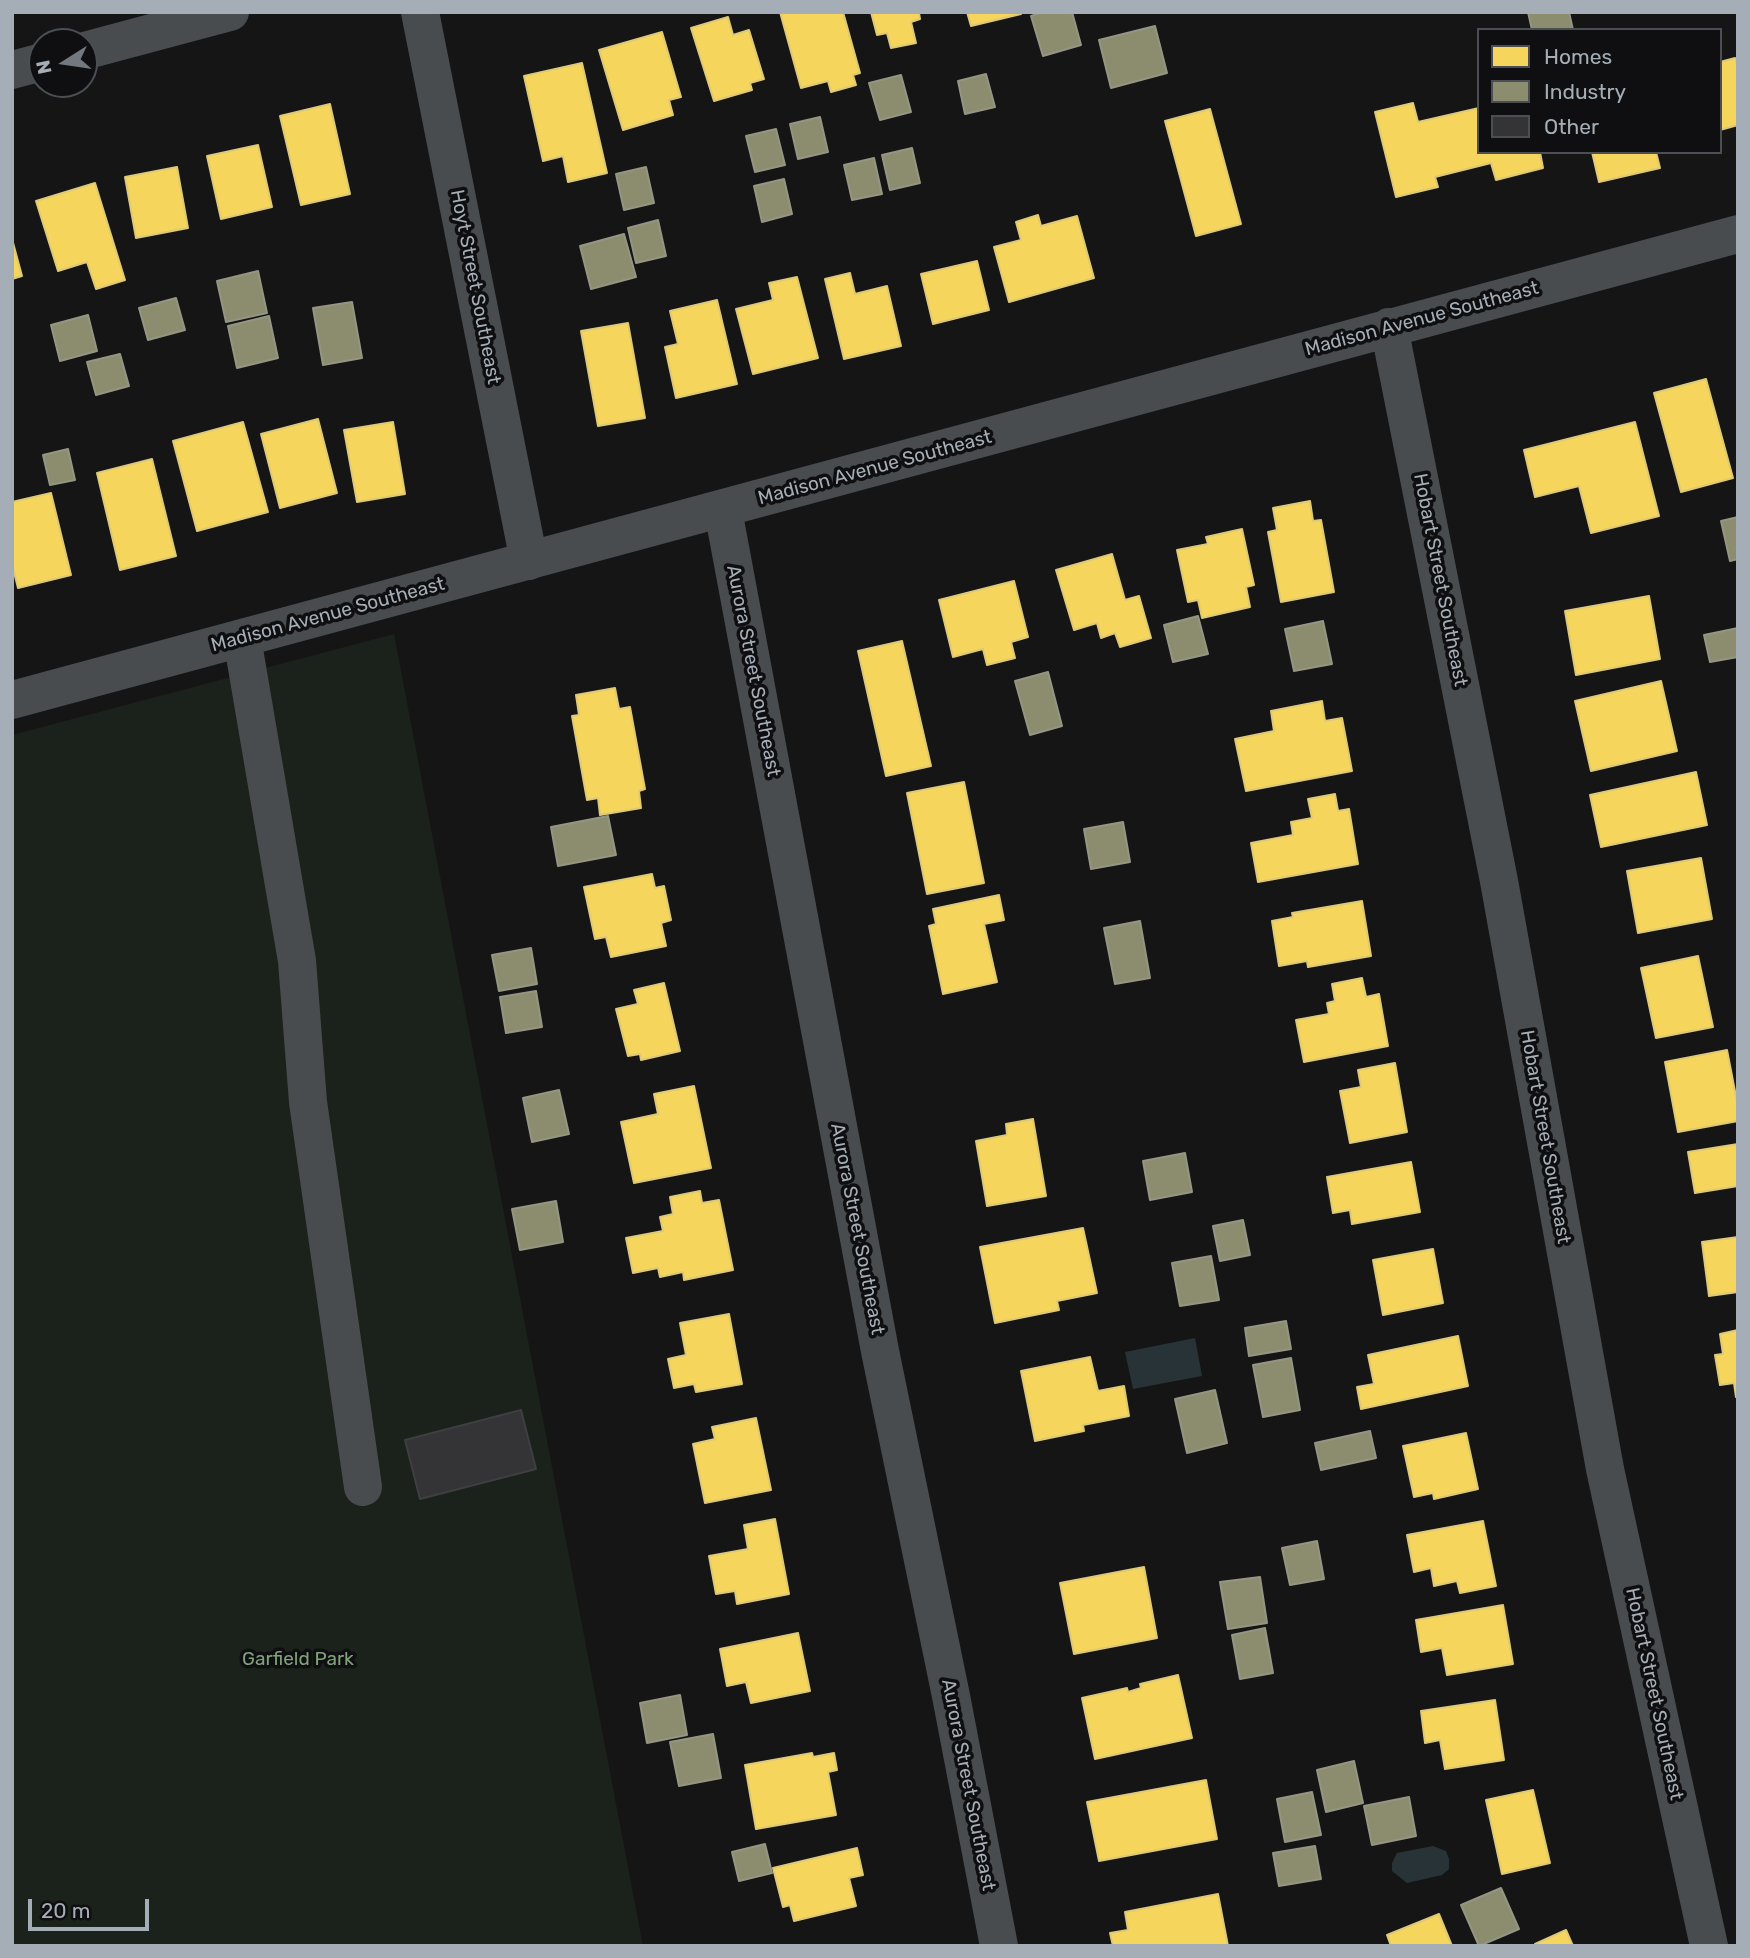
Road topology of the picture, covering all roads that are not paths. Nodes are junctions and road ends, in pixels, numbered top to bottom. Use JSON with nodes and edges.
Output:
{"nodes":[{"id":1,"x":230,"y":12,"type":"edge"},
{"id":2,"x":420,"y":12,"type":"edge"},
{"id":3,"x":98,"y":47,"type":"edge"},
{"id":4,"x":1738,"y":234,"type":"edge"},
{"id":5,"x":1389,"y":327,"type":"junction"},
{"id":6,"x":723,"y":510,"type":"junction"},
{"id":7,"x":529,"y":561,"type":"junction"},
{"id":8,"x":242,"y":638,"type":"junction"},
{"id":9,"x":12,"y":700,"type":"edge"},
{"id":10,"x":363,"y":1487,"type":"dead end"},
{"id":11,"x":999,"y":1946,"type":"edge"},
{"id":12,"x":1709,"y":1946,"type":"edge"}],
"edges":[{"from":1,"to":3,"type":"street"},
{"from":2,"to":7,"type":"street","name":"Hoyt Street Southeast"},
{"from":4,"to":5,"type":"street","name":"Madison Avenue Southeast"},
{"from":5,"to":6,"type":"street","name":"Madison Avenue Southeast"},
{"from":5,"to":12,"type":"street","name":"Hobart Street Southeast"},
{"from":6,"to":7,"type":"street","name":"Madison Avenue Southeast"},
{"from":6,"to":11,"type":"street","name":"Aurora Street Southeast"},
{"from":7,"to":8,"type":"street","name":"Madison Avenue Southeast"},
{"from":8,"to":9,"type":"street","name":"Madison Avenue Southeast"},
{"from":8,"to":10,"type":"street"}]}
